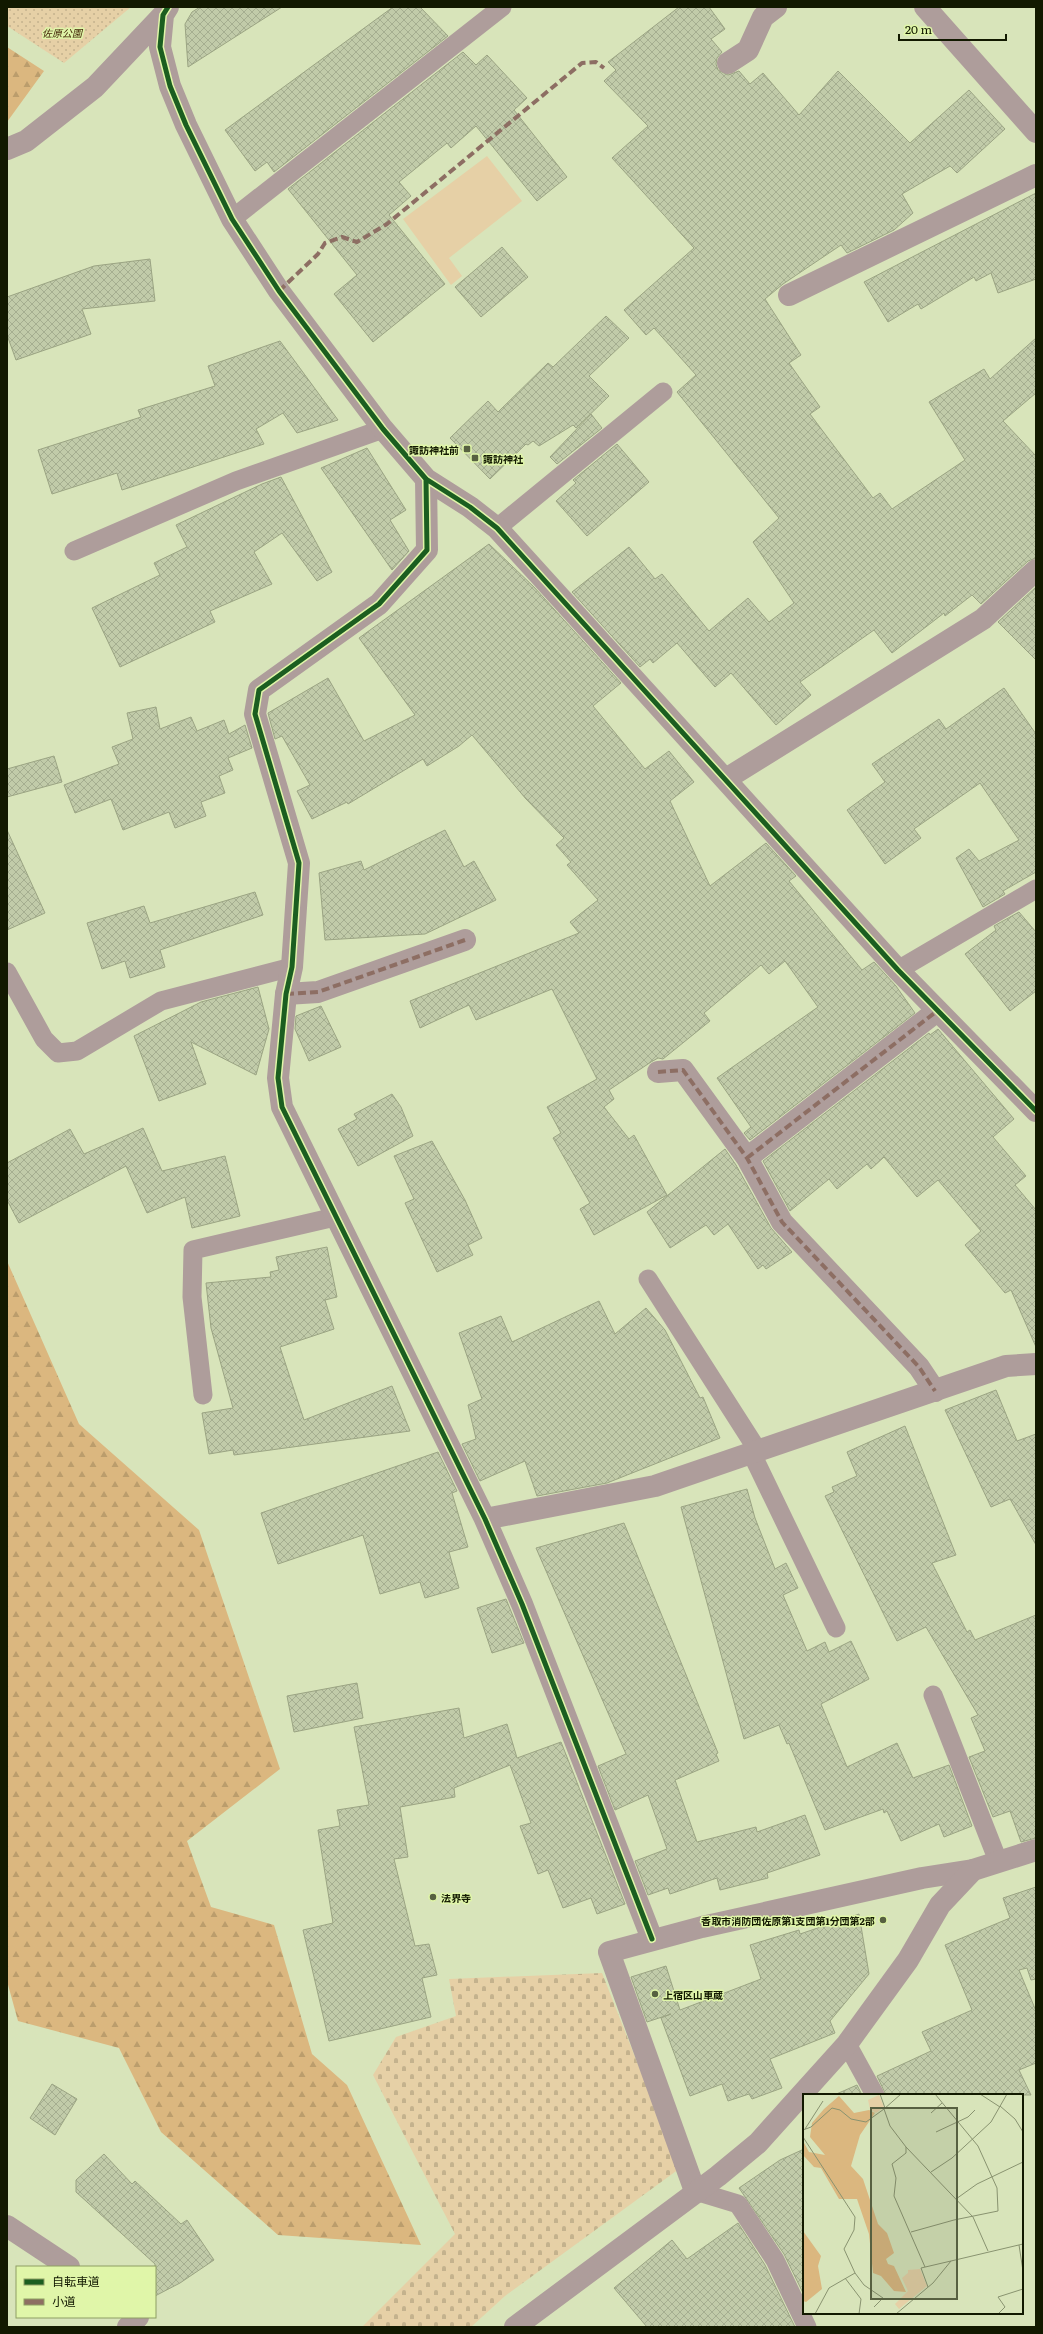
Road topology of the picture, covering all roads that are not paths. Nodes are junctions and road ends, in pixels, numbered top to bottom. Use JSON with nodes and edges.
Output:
{"nodes":[{"id":1,"x":502,"y":7,"type":"edge"},
{"id":2,"x":776,"y":7,"type":"edge"},
{"id":3,"x":925,"y":7,"type":"edge"},
{"id":4,"x":166,"y":11,"type":"edge"},
{"id":5,"x":728,"y":63,"type":"dead end"},
{"id":6,"x":1036,"y":132,"type":"edge"},
{"id":7,"x":7,"y":148,"type":"edge"},
{"id":8,"x":1036,"y":175,"type":"edge"},
{"id":9,"x":232,"y":219,"type":"junction"},
{"id":10,"x":789,"y":296,"type":"dead end"},
{"id":11,"x":663,"y":392,"type":"dead end"},
{"id":12,"x":383,"y":429,"type":"junction"},
{"id":13,"x":426,"y":479,"type":"junction"},
{"id":14,"x":497,"y":528,"type":"junction"},
{"id":15,"x":74,"y":551,"type":"dead end"},
{"id":16,"x":1036,"y":570,"type":"edge"},
{"id":17,"x":726,"y":779,"type":"junction"},
{"id":18,"x":1036,"y":889,"type":"edge"},
{"id":19,"x":465,"y":940,"type":"dead end"},
{"id":20,"x":292,"y":967,"type":"junction"},
{"id":21,"x":898,"y":970,"type":"junction"},
{"id":22,"x":7,"y":972,"type":"edge"},
{"id":23,"x":286,"y":994,"type":"junction"},
{"id":24,"x":937,"y":1011,"type":"junction"},
{"id":25,"x":658,"y":1072,"type":"dead end"},
{"id":26,"x":1036,"y":1111,"type":"edge"},
{"id":27,"x":747,"y":1158,"type":"junction"},
{"id":28,"x":335,"y":1217,"type":"junction"},
{"id":29,"x":648,"y":1279,"type":"dead end"},
{"id":30,"x":1036,"y":1364,"type":"edge"},
{"id":31,"x":935,"y":1391,"type":"junction"},
{"id":32,"x":203,"y":1395,"type":"dead end"},
{"id":33,"x":755,"y":1452,"type":"junction"},
{"id":34,"x":485,"y":1519,"type":"junction"},
{"id":35,"x":836,"y":1628,"type":"dead end"},
{"id":36,"x":933,"y":1695,"type":"dead end"},
{"id":37,"x":1036,"y":1850,"type":"edge"},
{"id":38,"x":998,"y":1861,"type":"junction"},
{"id":39,"x":973,"y":1870,"type":"junction"},
{"id":40,"x":652,"y":1939,"type":"junction"},
{"id":41,"x":847,"y":2044,"type":"junction"},
{"id":42,"x":874,"y":2094,"type":"edge"},
{"id":43,"x":695,"y":2191,"type":"junction"},
{"id":44,"x":7,"y":2226,"type":"edge"},
{"id":45,"x":67,"y":2266,"type":"edge"},
{"id":46,"x":137,"y":2318,"type":"edge"},
{"id":47,"x":128,"y":2327,"type":"edge"},
{"id":48,"x":515,"y":2327,"type":"edge"},
{"id":49,"x":807,"y":2327,"type":"edge"}],
"edges":[{"from":1,"to":9,"type":"lane"},
{"from":2,"to":5,"type":"street"},
{"from":3,"to":6,"type":"street"},
{"from":4,"to":7,"type":"street"},
{"from":4,"to":9,"type":"street"},
{"from":8,"to":10,"type":"street"},
{"from":9,"to":12,"type":"street"},
{"from":11,"to":14,"type":"lane"},
{"from":12,"to":13,"type":"street"},
{"from":12,"to":15,"type":"lane"},
{"from":13,"to":14,"type":"street"},
{"from":13,"to":20,"type":"street"},
{"from":14,"to":17,"type":"street"},
{"from":16,"to":17,"type":"street"},
{"from":17,"to":21,"type":"street"},
{"from":18,"to":21,"type":"lane"},
{"from":19,"to":23,"type":"street"},
{"from":20,"to":22,"type":"lane"},
{"from":20,"to":23,"type":"street"},
{"from":21,"to":24,"type":"street"},
{"from":23,"to":28,"type":"street"},
{"from":24,"to":26,"type":"street"},
{"from":24,"to":27,"type":"street"},
{"from":25,"to":27,"type":"street"},
{"from":27,"to":31,"type":"street"},
{"from":28,"to":32,"type":"lane"},
{"from":28,"to":34,"type":"street"},
{"from":29,"to":33,"type":"lane"},
{"from":30,"to":31,"type":"street"},
{"from":31,"to":33,"type":"street"},
{"from":33,"to":34,"type":"street"},
{"from":33,"to":35,"type":"lane"},
{"from":34,"to":40,"type":"street"},
{"from":36,"to":38,"type":"lane"},
{"from":37,"to":38,"type":"street"},
{"from":38,"to":39,"type":"street"},
{"from":39,"to":40,"type":"street"},
{"from":39,"to":41,"type":"street"},
{"from":40,"to":43,"type":"street"},
{"from":41,"to":42,"type":"lane"},
{"from":41,"to":43,"type":"street"},
{"from":43,"to":48,"type":"street"},
{"from":43,"to":49,"type":"lane"},
{"from":44,"to":45,"type":"street"},
{"from":46,"to":47,"type":"street"}]}
